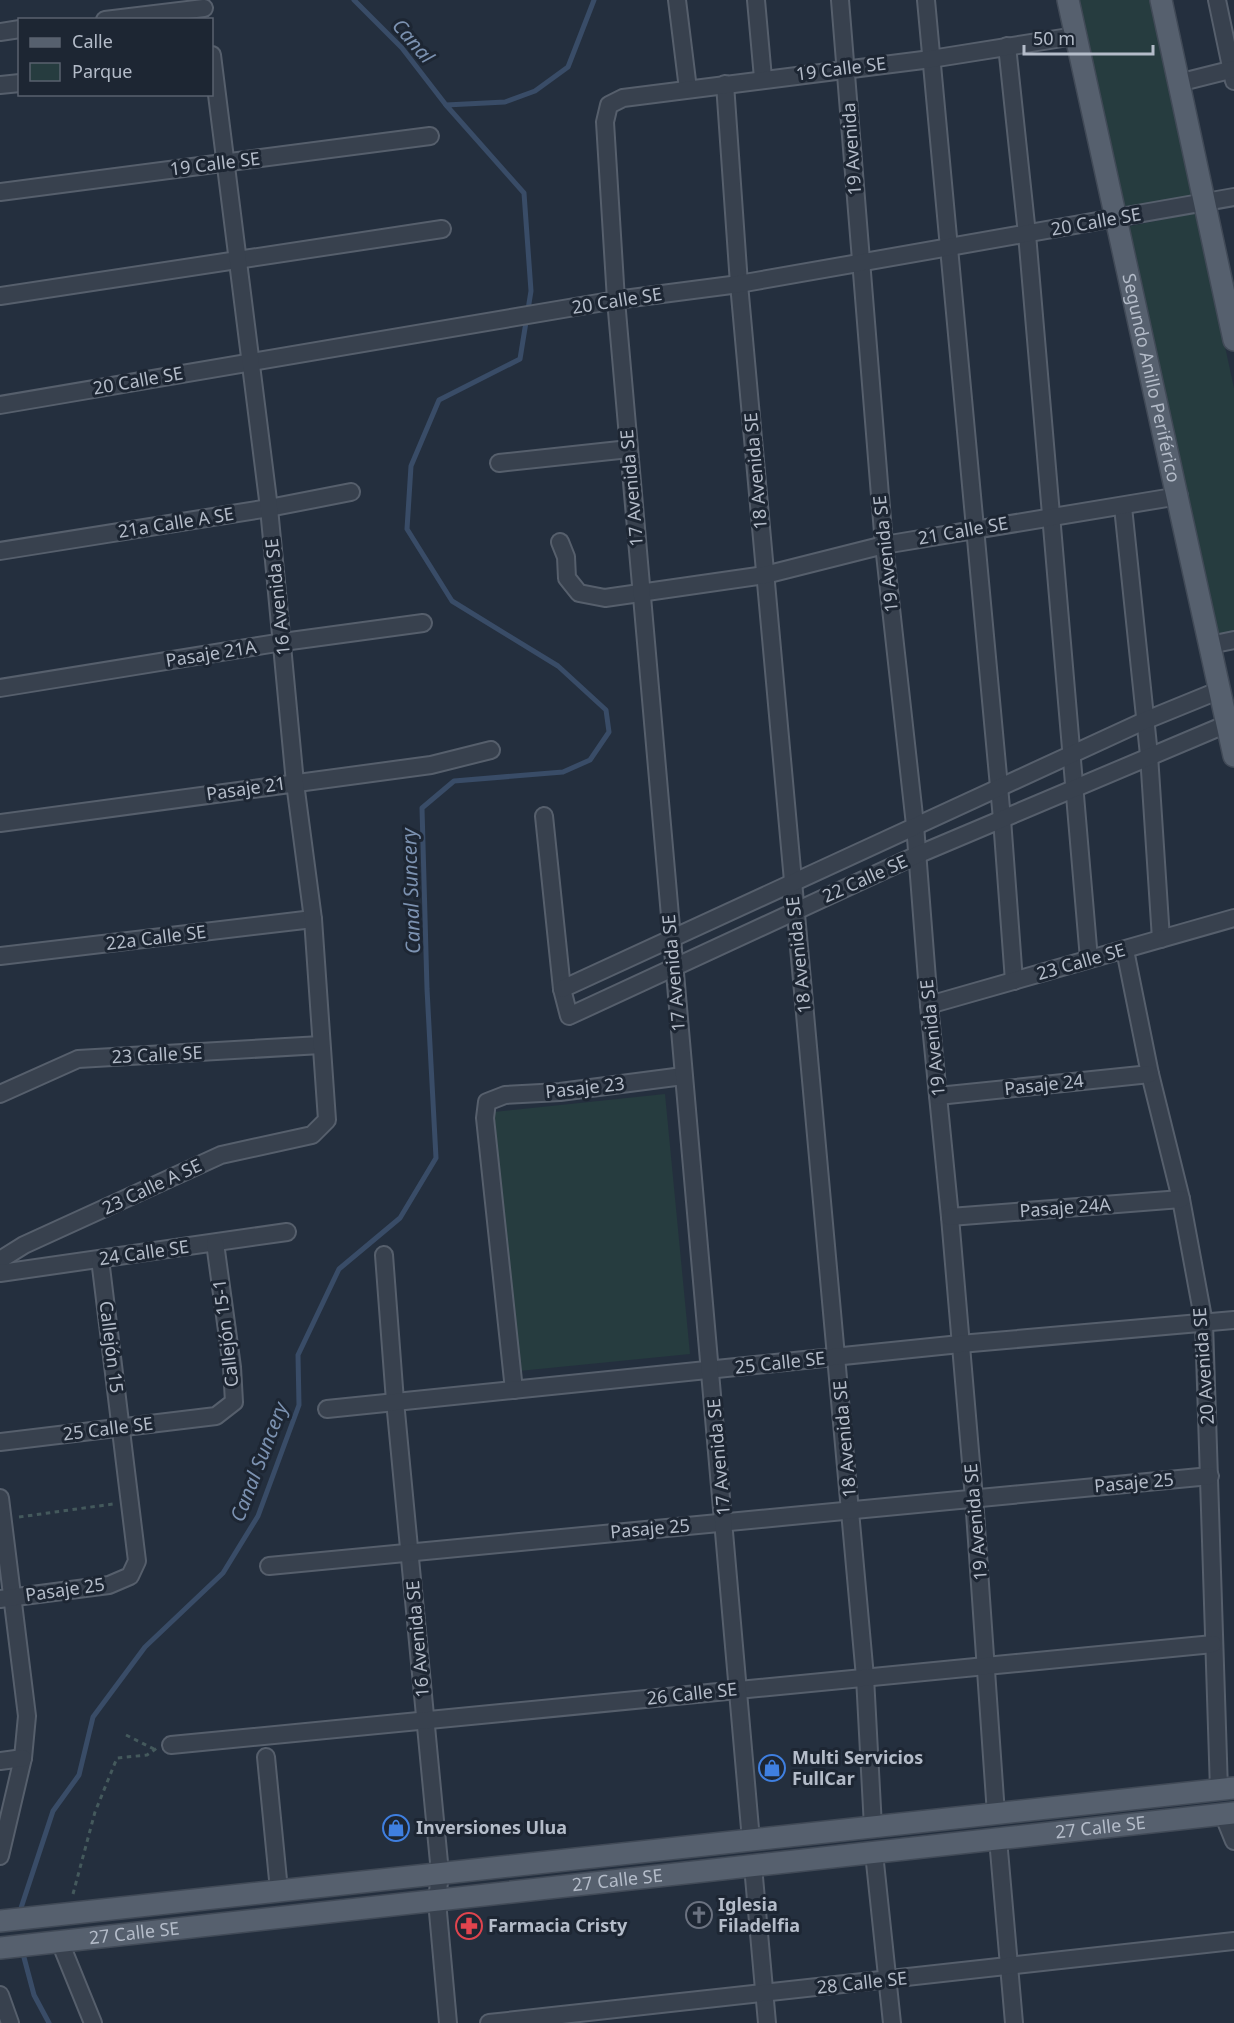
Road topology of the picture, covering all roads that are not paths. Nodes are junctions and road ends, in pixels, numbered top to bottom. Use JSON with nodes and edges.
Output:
{"nodes":[{"id":1,"x":677,"y":0,"type":"edge"},
{"id":2,"x":756,"y":0,"type":"edge"},
{"id":3,"x":840,"y":0,"type":"edge"},
{"id":4,"x":926,"y":0,"type":"edge"},
{"id":5,"x":1068,"y":0,"type":"edge"},
{"id":6,"x":1161,"y":0,"type":"edge"},
{"id":7,"x":1217,"y":0,"type":"edge"},
{"id":8,"x":205,"y":9,"type":"edge"},
{"id":9,"x":123,"y":18,"type":"edge"},
{"id":10,"x":18,"y":29,"type":"edge"},
{"id":11,"x":0,"y":32,"type":"edge"},
{"id":12,"x":1075,"y":36,"type":"junction"},
{"id":13,"x":1007,"y":46,"type":"junction"},
{"id":14,"x":931,"y":59,"type":"junction"},
{"id":15,"x":846,"y":68,"type":"junction"},
{"id":16,"x":213,"y":69,"type":"edge"},
{"id":17,"x":1233,"y":73,"type":"edge"},
{"id":18,"x":763,"y":78,"type":"junction"},
{"id":19,"x":18,"y":83,"type":"edge"},
{"id":20,"x":1178,"y":83,"type":"junction"},
{"id":21,"x":725,"y":84,"type":"junction"},
{"id":22,"x":0,"y":85,"type":"edge"},
{"id":23,"x":688,"y":89,"type":"junction"},
{"id":24,"x":609,"y":105,"type":"joint"},
{"id":25,"x":430,"y":136,"type":"dead end"},
{"id":26,"x":224,"y":163,"type":"junction"},
{"id":27,"x":0,"y":192,"type":"edge"},
{"id":28,"x":1234,"y":197,"type":"edge"},
{"id":29,"x":1204,"y":203,"type":"junction"},
{"id":30,"x":1114,"y":219,"type":"junction"},
{"id":31,"x":442,"y":229,"type":"dead end"},
{"id":32,"x":1027,"y":234,"type":"junction"},
{"id":33,"x":949,"y":246,"type":"junction"},
{"id":34,"x":236,"y":261,"type":"junction"},
{"id":35,"x":860,"y":262,"type":"junction"},
{"id":36,"x":739,"y":284,"type":"junction"},
{"id":37,"x":0,"y":296,"type":"edge"},
{"id":38,"x":616,"y":300,"type":"junction"},
{"id":39,"x":1233,"y":326,"type":"edge"},
{"id":40,"x":249,"y":362,"type":"junction"},
{"id":41,"x":0,"y":405,"type":"edge"},
{"id":42,"x":629,"y":449,"type":"junction"},
{"id":43,"x":499,"y":463,"type":"dead end"},
{"id":44,"x":351,"y":492,"type":"dead end"},
{"id":45,"x":1179,"y":496,"type":"junction"},
{"id":46,"x":1123,"y":507,"type":"junction"},
{"id":47,"x":269,"y":508,"type":"junction"},
{"id":48,"x":1050,"y":517,"type":"junction"},
{"id":49,"x":974,"y":528,"type":"junction"},
{"id":50,"x":560,"y":542,"type":"dead end"},
{"id":51,"x":884,"y":545,"type":"junction"},
{"id":52,"x":0,"y":551,"type":"edge"},
{"id":53,"x":765,"y":574,"type":"junction"},
{"id":54,"x":642,"y":594,"type":"junction"},
{"id":55,"x":423,"y":623,"type":"dead end"},
{"id":56,"x":1234,"y":640,"type":"edge"},
{"id":57,"x":283,"y":642,"type":"junction"},
{"id":58,"x":1210,"y":645,"type":"junction"},
{"id":59,"x":0,"y":688,"type":"edge"},
{"id":60,"x":1220,"y":690,"type":"junction"},
{"id":61,"x":1144,"y":721,"type":"junction"},
{"id":62,"x":1227,"y":724,"type":"junction"},
{"id":63,"x":491,"y":750,"type":"dead end"},
{"id":64,"x":1072,"y":754,"type":"junction"},
{"id":65,"x":1149,"y":755,"type":"junction"},
{"id":66,"x":1234,"y":756,"type":"edge"},
{"id":67,"x":295,"y":783,"type":"junction"},
{"id":68,"x":1075,"y":787,"type":"junction"},
{"id":69,"x":999,"y":788,"type":"junction"},
{"id":70,"x":544,"y":816,"type":"dead end"},
{"id":71,"x":1002,"y":819,"type":"junction"},
{"id":72,"x":0,"y":823,"type":"edge"},
{"id":73,"x":915,"y":825,"type":"junction"},
{"id":74,"x":917,"y":855,"type":"junction"},
{"id":75,"x":792,"y":882,"type":"junction"},
{"id":76,"x":795,"y":910,"type":"junction"},
{"id":77,"x":1234,"y":918,"type":"edge"},
{"id":78,"x":313,"y":919,"type":"junction"},
{"id":79,"x":670,"y":938,"type":"junction"},
{"id":80,"x":1161,"y":939,"type":"junction"},
{"id":81,"x":1125,"y":950,"type":"junction"},
{"id":82,"x":0,"y":956,"type":"edge"},
{"id":83,"x":1089,"y":960,"type":"junction"},
{"id":84,"x":673,"y":969,"type":"junction"},
{"id":85,"x":1014,"y":981,"type":"junction"},
{"id":86,"x":562,"y":989,"type":"junction"},
{"id":87,"x":929,"y":1005,"type":"junction"},
{"id":88,"x":321,"y":1045,"type":"junction"},
{"id":89,"x":1150,"y":1074,"type":"junction"},
{"id":90,"x":683,"y":1077,"type":"junction"},
{"id":91,"x":0,"y":1094,"type":"edge"},
{"id":92,"x":938,"y":1096,"type":"junction"},
{"id":93,"x":312,"y":1135,"type":"joint"},
{"id":94,"x":1181,"y":1199,"type":"junction"},
{"id":95,"x":950,"y":1217,"type":"junction"},
{"id":96,"x":287,"y":1232,"type":"dead end"},
{"id":97,"x":214,"y":1243,"type":"junction"},
{"id":98,"x":384,"y":1255,"type":"dead end"},
{"id":99,"x":100,"y":1259,"type":"junction"},
{"id":100,"x":0,"y":1260,"type":"edge"},
{"id":101,"x":0,"y":1273,"type":"edge"},
{"id":102,"x":1234,"y":1320,"type":"edge"},
{"id":103,"x":1204,"y":1323,"type":"junction"},
{"id":104,"x":960,"y":1344,"type":"junction"},
{"id":105,"x":838,"y":1357,"type":"junction"},
{"id":106,"x":712,"y":1370,"type":"junction"},
{"id":107,"x":514,"y":1390,"type":"junction"},
{"id":108,"x":395,"y":1401,"type":"junction"},
{"id":109,"x":327,"y":1410,"type":"dead end"},
{"id":110,"x":216,"y":1416,"type":"joint"},
{"id":111,"x":121,"y":1427,"type":"junction"},
{"id":112,"x":0,"y":1442,"type":"edge"},
{"id":113,"x":1210,"y":1476,"type":"junction"},
{"id":114,"x":0,"y":1498,"type":"edge"},
{"id":115,"x":974,"y":1498,"type":"junction"},
{"id":116,"x":851,"y":1510,"type":"junction"},
{"id":117,"x":724,"y":1522,"type":"junction"},
{"id":118,"x":410,"y":1552,"type":"junction"},
{"id":119,"x":269,"y":1566,"type":"dead end"},
{"id":120,"x":130,"y":1576,"type":"joint"},
{"id":121,"x":6,"y":1598,"type":"edge"},
{"id":122,"x":1213,"y":1644,"type":"junction"},
{"id":123,"x":987,"y":1666,"type":"junction"},
{"id":124,"x":865,"y":1677,"type":"junction"},
{"id":125,"x":738,"y":1690,"type":"junction"},
{"id":126,"x":425,"y":1720,"type":"junction"},
{"id":127,"x":171,"y":1744,"type":"road end"},
{"id":128,"x":266,"y":1757,"type":"dead end"},
{"id":129,"x":24,"y":1758,"type":"junction"},
{"id":130,"x":0,"y":1761,"type":"edge"},
{"id":131,"x":1227,"y":1789,"type":"edge"},
{"id":132,"x":1228,"y":1813,"type":"edge"},
{"id":133,"x":996,"y":1814,"type":"junction"},
{"id":134,"x":873,"y":1827,"type":"junction"},
{"id":135,"x":998,"y":1839,"type":"junction"},
{"id":136,"x":751,"y":1840,"type":"junction"},
{"id":137,"x":1234,"y":1841,"type":"edge"},
{"id":138,"x":874,"y":1852,"type":"junction"},
{"id":139,"x":0,"y":1856,"type":"edge"},
{"id":140,"x":753,"y":1866,"type":"junction"},
{"id":141,"x":440,"y":1873,"type":"junction"},
{"id":142,"x":279,"y":1890,"type":"junction"},
{"id":143,"x":437,"y":1901,"type":"junction"},
{"id":144,"x":0,"y":1921,"type":"edge"},
{"id":145,"x":1234,"y":1941,"type":"edge"},
{"id":146,"x":54,"y":1942,"type":"junction"},
{"id":147,"x":0,"y":1948,"type":"edge"},
{"id":148,"x":1009,"y":1967,"type":"junction"},
{"id":149,"x":887,"y":1980,"type":"junction"},
{"id":150,"x":764,"y":1993,"type":"junction"},
{"id":151,"x":0,"y":1995,"type":"edge"},
{"id":152,"x":10,"y":2023,"type":"edge"},
{"id":153,"x":93,"y":2023,"type":"edge"},
{"id":154,"x":448,"y":2023,"type":"edge"},
{"id":155,"x":489,"y":2023,"type":"edge"},
{"id":156,"x":767,"y":2023,"type":"edge"},
{"id":157,"x":892,"y":2023,"type":"edge"},
{"id":158,"x":1014,"y":2023,"type":"edge"}],
"edges":[{"from":1,"to":23,"type":"street"},
{"from":2,"to":18,"type":"street"},
{"from":3,"to":15,"type":"street","name":"19 Avenida"},
{"from":4,"to":14,"type":"street"},
{"from":5,"to":12,"type":"main road","name":"Segundo Anillo Periférico"},
{"from":6,"to":20,"type":"main road"},
{"from":7,"to":17,"type":"street"},
{"from":8,"to":9,"type":"street"},
{"from":10,"to":11,"type":"street"},
{"from":12,"to":13,"type":"street","name":"19 Calle SE"},
{"from":12,"to":30,"type":"main road","name":"Segundo Anillo Periférico"},
{"from":13,"to":14,"type":"street","name":"19 Calle SE"},
{"from":13,"to":32,"type":"street"},
{"from":14,"to":15,"type":"street","name":"19 Calle SE"},
{"from":14,"to":33,"type":"street"},
{"from":15,"to":18,"type":"street","name":"19 Calle SE"},
{"from":15,"to":35,"type":"street","name":"19 Avenida"},
{"from":16,"to":26,"type":"street","name":"16 Avenida SE"},
{"from":17,"to":20,"type":"street"},
{"from":18,"to":21,"type":"street","name":"19 Calle SE"},
{"from":19,"to":22,"type":"street"},
{"from":20,"to":29,"type":"main road"},
{"from":21,"to":23,"type":"street","name":"19 Calle SE"},
{"from":21,"to":36,"type":"street","name":"18 Avenida SE"},
{"from":23,"to":24,"type":"street","name":"19 Calle SE"},
{"from":24,"to":38,"type":"street","name":"17 Avenida SE"},
{"from":25,"to":26,"type":"street","name":"19 Calle SE"},
{"from":26,"to":27,"type":"street","name":"19 Calle SE"},
{"from":26,"to":34,"type":"street","name":"16 Avenida SE"},
{"from":28,"to":29,"type":"street","name":"20 Calle SE"},
{"from":29,"to":30,"type":"street","name":"20 Calle SE"},
{"from":29,"to":39,"type":"main road"},
{"from":30,"to":32,"type":"street","name":"20 Calle SE"},
{"from":30,"to":45,"type":"main road","name":"Segundo Anillo Periférico"},
{"from":31,"to":34,"type":"street"},
{"from":32,"to":33,"type":"street","name":"20 Calle SE"},
{"from":32,"to":48,"type":"street"},
{"from":33,"to":35,"type":"street","name":"20 Calle SE"},
{"from":33,"to":49,"type":"street"},
{"from":34,"to":37,"type":"street"},
{"from":34,"to":40,"type":"street","name":"16 Avenida SE"},
{"from":35,"to":36,"type":"street","name":"20 Calle SE"},
{"from":35,"to":51,"type":"street","name":"19 Avenida SE"},
{"from":36,"to":38,"type":"street","name":"20 Calle SE"},
{"from":36,"to":53,"type":"street","name":"18 Avenida SE"},
{"from":38,"to":40,"type":"street","name":"20 Calle SE"},
{"from":38,"to":42,"type":"street","name":"17 Avenida SE"},
{"from":40,"to":41,"type":"street","name":"20 Calle SE"},
{"from":40,"to":47,"type":"street","name":"16 Avenida SE"},
{"from":42,"to":43,"type":"street"},
{"from":42,"to":54,"type":"street","name":"17 Avenida SE"},
{"from":44,"to":47,"type":"street","name":"21a Calle A SE"},
{"from":45,"to":46,"type":"street","name":"21 Calle SE"},
{"from":45,"to":58,"type":"main road","name":"Segundo Anillo Periférico"},
{"from":46,"to":48,"type":"street","name":"21 Calle SE"},
{"from":46,"to":61,"type":"street"},
{"from":47,"to":52,"type":"street","name":"21a Calle A SE"},
{"from":47,"to":57,"type":"street","name":"16 Avenida SE"},
{"from":48,"to":49,"type":"street","name":"21 Calle SE"},
{"from":48,"to":64,"type":"street"},
{"from":49,"to":51,"type":"street","name":"21 Calle SE"},
{"from":49,"to":69,"type":"street"},
{"from":50,"to":54,"type":"street","name":"21 Calle SE"},
{"from":51,"to":53,"type":"street","name":"21 Calle SE"},
{"from":51,"to":73,"type":"street","name":"19 Avenida SE"},
{"from":53,"to":54,"type":"street","name":"21 Calle SE"},
{"from":53,"to":75,"type":"street","name":"18 Avenida SE"},
{"from":54,"to":79,"type":"street","name":"17 Avenida SE"},
{"from":55,"to":57,"type":"street","name":"Pasaje 21A"},
{"from":56,"to":58,"type":"street"},
{"from":57,"to":59,"type":"street","name":"Pasaje 21A"},
{"from":57,"to":67,"type":"street","name":"16 Avenida SE"},
{"from":58,"to":60,"type":"main road","name":"Segundo Anillo Periférico"},
{"from":60,"to":61,"type":"street","name":"22 Calle SE"},
{"from":60,"to":62,"type":"main road","name":"Segundo Anillo Periférico"},
{"from":61,"to":64,"type":"street","name":"22 Calle SE"},
{"from":61,"to":65,"type":"street"},
{"from":62,"to":65,"type":"street","name":"22 Calle SE"},
{"from":62,"to":66,"type":"main road","name":"Segundo Anillo Periférico"},
{"from":63,"to":67,"type":"street","name":"Pasaje 21"},
{"from":64,"to":68,"type":"street"},
{"from":64,"to":69,"type":"street","name":"22 Calle SE"},
{"from":65,"to":68,"type":"street","name":"22 Calle SE"},
{"from":65,"to":80,"type":"street"},
{"from":67,"to":72,"type":"street","name":"Pasaje 21"},
{"from":67,"to":78,"type":"street","name":"16 Avenida SE"},
{"from":68,"to":71,"type":"street","name":"22 Calle SE"},
{"from":68,"to":83,"type":"street"},
{"from":69,"to":71,"type":"street"},
{"from":69,"to":73,"type":"street","name":"22 Calle SE"},
{"from":70,"to":86,"type":"street"},
{"from":71,"to":74,"type":"street","name":"22 Calle SE"},
{"from":71,"to":85,"type":"street"},
{"from":73,"to":74,"type":"street","name":"19 Avenida SE"},
{"from":73,"to":75,"type":"street","name":"22 Calle SE"},
{"from":74,"to":76,"type":"street","name":"22 Calle SE"},
{"from":74,"to":87,"type":"street","name":"19 Avenida SE"},
{"from":75,"to":76,"type":"street","name":"18 Avenida SE"},
{"from":75,"to":79,"type":"street","name":"22 Calle SE"},
{"from":76,"to":84,"type":"street","name":"22 Calle SE"},
{"from":76,"to":105,"type":"street","name":"18 Avenida SE"},
{"from":77,"to":80,"type":"street","name":"23 Calle SE"},
{"from":78,"to":82,"type":"street","name":"22a Calle SE"},
{"from":78,"to":88,"type":"street","name":"16 Avenida SE"},
{"from":79,"to":84,"type":"street","name":"17 Avenida SE"},
{"from":79,"to":86,"type":"street","name":"22 Calle SE"},
{"from":80,"to":81,"type":"street","name":"23 Calle SE"},
{"from":81,"to":83,"type":"street","name":"23 Calle SE"},
{"from":81,"to":89,"type":"street","name":"20 Avenida SE"},
{"from":83,"to":85,"type":"street","name":"23 Calle SE"},
{"from":84,"to":86,"type":"street","name":"22 Calle SE"},
{"from":84,"to":90,"type":"street","name":"17 Avenida SE"},
{"from":85,"to":87,"type":"street","name":"23 Calle SE"},
{"from":87,"to":92,"type":"street","name":"19 Avenida SE"},
{"from":88,"to":91,"type":"street","name":"23 Calle SE"},
{"from":88,"to":93,"type":"street","name":"16 Avenida SE"},
{"from":89,"to":92,"type":"street","name":"Pasaje 24"},
{"from":89,"to":94,"type":"street","name":"20 Avenida SE"},
{"from":90,"to":106,"type":"street","name":"17 Avenida SE"},
{"from":90,"to":107,"type":"street","name":"Pasaje 23"},
{"from":92,"to":95,"type":"street","name":"19 Avenida SE"},
{"from":93,"to":100,"type":"street","name":"23 Calle A SE"},
{"from":94,"to":95,"type":"street","name":"Pasaje 24A"},
{"from":94,"to":103,"type":"street","name":"20 Avenida SE"},
{"from":95,"to":104,"type":"street","name":"19 Avenida SE"},
{"from":96,"to":97,"type":"street","name":"24 Calle SE"},
{"from":97,"to":99,"type":"street","name":"24 Calle SE"},
{"from":97,"to":110,"type":"street","name":"Callejón 15-1"},
{"from":98,"to":108,"type":"street","name":"16 Avenida SE"},
{"from":99,"to":101,"type":"street","name":"24 Calle SE"},
{"from":99,"to":111,"type":"street","name":"Callejón 15"},
{"from":102,"to":103,"type":"street","name":"25 Calle SE"},
{"from":103,"to":104,"type":"street","name":"25 Calle SE"},
{"from":103,"to":113,"type":"street","name":"20 Avenida SE"},
{"from":104,"to":105,"type":"street","name":"25 Calle SE"},
{"from":104,"to":115,"type":"street","name":"19 Avenida SE"},
{"from":105,"to":106,"type":"street","name":"25 Calle SE"},
{"from":105,"to":116,"type":"street","name":"18 Avenida SE"},
{"from":106,"to":107,"type":"street","name":"25 Calle SE"},
{"from":106,"to":117,"type":"street","name":"17 Avenida SE"},
{"from":107,"to":108,"type":"street","name":"25 Calle SE"},
{"from":108,"to":109,"type":"street","name":"25 Calle SE"},
{"from":108,"to":118,"type":"street","name":"16 Avenida SE"},
{"from":110,"to":111,"type":"street","name":"25 Calle SE"},
{"from":111,"to":112,"type":"street","name":"25 Calle SE"},
{"from":111,"to":120,"type":"street","name":"Callejón 15"},
{"from":113,"to":115,"type":"street","name":"Pasaje 25"},
{"from":113,"to":122,"type":"street","name":"20 Avenida SE"},
{"from":114,"to":121,"type":"street"},
{"from":115,"to":116,"type":"street","name":"Pasaje 25"},
{"from":115,"to":123,"type":"street","name":"19 Avenida SE"},
{"from":116,"to":117,"type":"street","name":"Pasaje 25"},
{"from":116,"to":124,"type":"street","name":"18 Avenida SE"},
{"from":117,"to":118,"type":"street","name":"Pasaje 25"},
{"from":117,"to":125,"type":"street","name":"17 Avenida SE"},
{"from":118,"to":119,"type":"street","name":"Pasaje 25"},
{"from":118,"to":126,"type":"street","name":"16 Avenida SE"},
{"from":120,"to":121,"type":"street","name":"Pasaje 25"},
{"from":121,"to":129,"type":"street"},
{"from":122,"to":123,"type":"street","name":"26 Calle SE"},
{"from":122,"to":131,"type":"street","name":"20 Avenida SE"},
{"from":123,"to":124,"type":"street","name":"26 Calle SE"},
{"from":123,"to":133,"type":"street","name":"19 Avenida SE"},
{"from":124,"to":125,"type":"street","name":"26 Calle SE"},
{"from":124,"to":134,"type":"street","name":"18 Avenida SE"},
{"from":125,"to":126,"type":"street","name":"26 Calle SE"},
{"from":125,"to":136,"type":"street","name":"17 Avenida SE"},
{"from":126,"to":127,"type":"street","name":"26 Calle SE"},
{"from":126,"to":141,"type":"street","name":"16 Avenida SE"},
{"from":128,"to":142,"type":"street"},
{"from":129,"to":130,"type":"street"},
{"from":129,"to":139,"type":"street"},
{"from":131,"to":133,"type":"main road","name":"27 Calle SE"},
{"from":132,"to":135,"type":"main road","name":"27 Calle SE"},
{"from":132,"to":137,"type":"street"},
{"from":133,"to":134,"type":"main road","name":"27 Calle SE"},
{"from":134,"to":136,"type":"main road","name":"27 Calle SE"},
{"from":135,"to":138,"type":"main road","name":"27 Calle SE"},
{"from":135,"to":148,"type":"street"},
{"from":136,"to":141,"type":"main road","name":"27 Calle SE"},
{"from":138,"to":140,"type":"main road","name":"27 Calle SE"},
{"from":138,"to":149,"type":"street"},
{"from":140,"to":143,"type":"main road","name":"27 Calle SE"},
{"from":140,"to":150,"type":"street"},
{"from":141,"to":142,"type":"main road","name":"27 Calle SE"},
{"from":141,"to":143,"type":"street","name":"16 Avenida SE"},
{"from":142,"to":144,"type":"main road","name":"27 Calle SE"},
{"from":143,"to":146,"type":"main road","name":"27 Calle SE"},
{"from":143,"to":154,"type":"street","name":"16 Avenida SE"},
{"from":145,"to":148,"type":"street","name":"28 Calle SE"},
{"from":146,"to":147,"type":"main road","name":"27 Calle SE"},
{"from":146,"to":153,"type":"street"},
{"from":148,"to":149,"type":"street","name":"28 Calle SE"},
{"from":148,"to":158,"type":"street"},
{"from":149,"to":150,"type":"street","name":"28 Calle SE"},
{"from":149,"to":157,"type":"street"},
{"from":150,"to":155,"type":"street","name":"28 Calle SE"},
{"from":150,"to":156,"type":"street"},
{"from":151,"to":152,"type":"street"}]}
